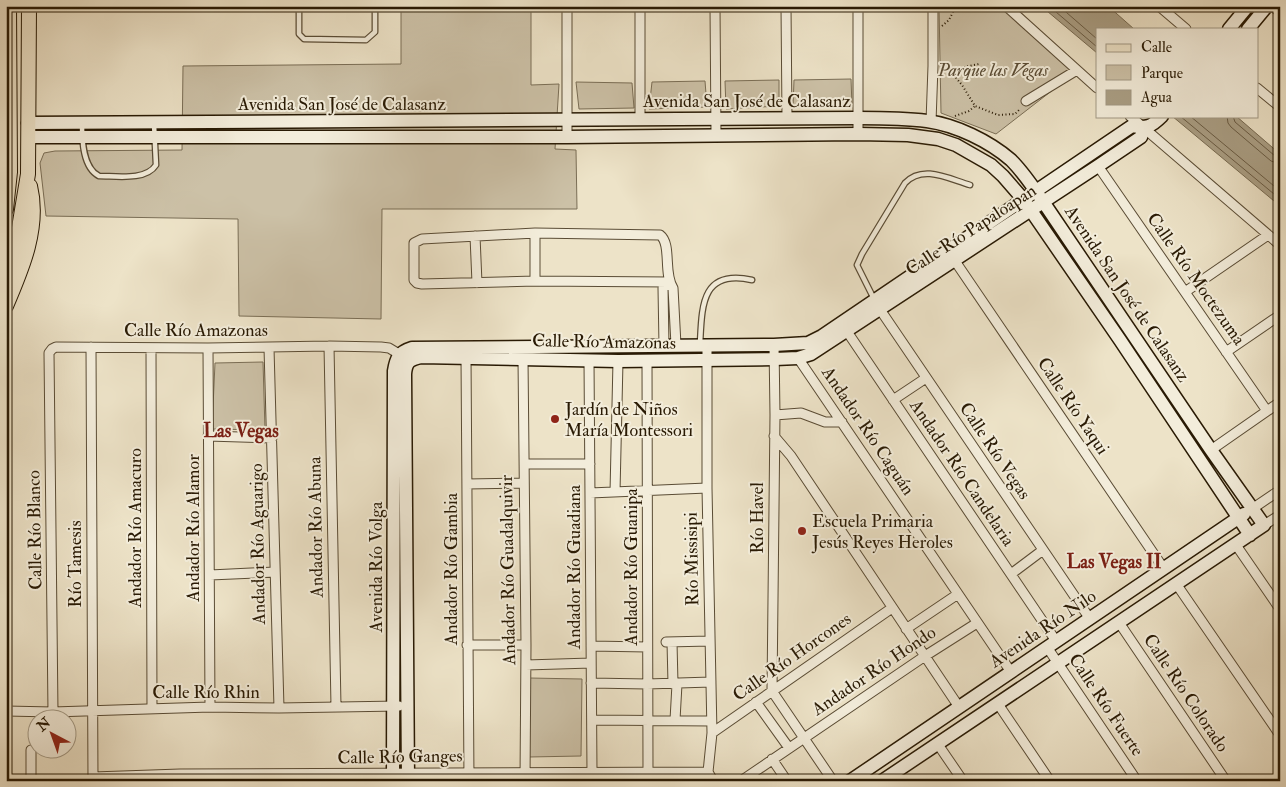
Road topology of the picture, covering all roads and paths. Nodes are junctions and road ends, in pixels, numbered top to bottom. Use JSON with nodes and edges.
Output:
{"nodes":[{"id":1,"x":9,"y":6,"type":"edge"},
{"id":2,"x":29,"y":6,"type":"edge"},
{"id":3,"x":299,"y":6,"type":"edge"},
{"id":4,"x":375,"y":6,"type":"edge"},
{"id":5,"x":567,"y":6,"type":"edge"},
{"id":6,"x":640,"y":6,"type":"edge"},
{"id":7,"x":715,"y":6,"type":"edge"},
{"id":8,"x":786,"y":6,"type":"edge"},
{"id":9,"x":858,"y":6,"type":"edge"},
{"id":10,"x":933,"y":6,"type":"edge"},
{"id":11,"x":956,"y":6,"type":"edge"},
{"id":12,"x":1006,"y":6,"type":"edge"},
{"id":13,"x":1159,"y":6,"type":"edge"},
{"id":14,"x":1248,"y":6,"type":"edge"},
{"id":15,"x":1267,"y":6,"type":"edge"},
{"id":16,"x":1272,"y":6,"type":"edge"},
{"id":17,"x":1280,"y":12,"type":"edge"},
{"id":18,"x":933,"y":28,"type":"junction"},
{"id":19,"x":1185,"y":28,"type":"edge"},
{"id":20,"x":1230,"y":28,"type":"edge"},
{"id":21,"x":1249,"y":28,"type":"edge"},
{"id":22,"x":979,"y":64,"type":"dead end"},
{"id":23,"x":933,"y":66,"type":"junction"},
{"id":24,"x":950,"y":70,"type":"junction"},
{"id":25,"x":1077,"y":70,"type":"junction"},
{"id":26,"x":1096,"y":87,"type":"edge"},
{"id":27,"x":1258,"y":89,"type":"edge"},
{"id":28,"x":7,"y":95,"type":"edge"},
{"id":29,"x":1026,"y":101,"type":"joint"},
{"id":30,"x":1280,"y":107,"type":"edge"},
{"id":31,"x":716,"y":118,"type":"junction"},
{"id":32,"x":787,"y":118,"type":"junction"},
{"id":33,"x":858,"y":118,"type":"junction"},
{"id":34,"x":1132,"y":118,"type":"edge"},
{"id":35,"x":1160,"y":118,"type":"edge"},
{"id":36,"x":640,"y":119,"type":"junction"},
{"id":37,"x":418,"y":120,"type":"junction"},
{"id":38,"x":567,"y":120,"type":"junction"},
{"id":39,"x":154,"y":122,"type":"junction"},
{"id":40,"x":930,"y":122,"type":"junction"},
{"id":41,"x":28,"y":123,"type":"junction"},
{"id":42,"x":82,"y":123,"type":"junction"},
{"id":43,"x":1144,"y":128,"type":"junction"},
{"id":44,"x":858,"y":134,"type":"junction"},
{"id":45,"x":716,"y":135,"type":"junction"},
{"id":46,"x":82,"y":137,"type":"junction"},
{"id":47,"x":156,"y":137,"type":"junction"},
{"id":48,"x":419,"y":137,"type":"junction"},
{"id":49,"x":567,"y":137,"type":"junction"},
{"id":50,"x":28,"y":138,"type":"junction"},
{"id":51,"x":1098,"y":166,"type":"junction"},
{"id":52,"x":28,"y":174,"type":"junction"},
{"id":53,"x":8,"y":181,"type":"edge"},
{"id":54,"x":970,"y":185,"type":"dead end"},
{"id":55,"x":1035,"y":190,"type":"junction"},
{"id":56,"x":1023,"y":199,"type":"junction"},
{"id":57,"x":1044,"y":203,"type":"junction"},
{"id":58,"x":6,"y":209,"type":"edge"},
{"id":59,"x":1031,"y":211,"type":"junction"},
{"id":60,"x":535,"y":233,"type":"junction"},
{"id":61,"x":1268,"y":235,"type":"junction"},
{"id":62,"x":474,"y":236,"type":"junction"},
{"id":63,"x":1280,"y":245,"type":"edge"},
{"id":64,"x":955,"y":262,"type":"junction"},
{"id":65,"x":6,"y":272,"type":"edge"},
{"id":66,"x":752,"y":280,"type":"dead end"},
{"id":67,"x":535,"y":281,"type":"junction"},
{"id":68,"x":669,"y":282,"type":"junction"},
{"id":69,"x":477,"y":283,"type":"junction"},
{"id":70,"x":1184,"y":292,"type":"junction"},
{"id":71,"x":877,"y":305,"type":"junction"},
{"id":72,"x":6,"y":306,"type":"edge"},
{"id":73,"x":1280,"y":315,"type":"edge"},
{"id":74,"x":844,"y":327,"type":"junction"},
{"id":75,"x":774,"y":345,"type":"junction"},
{"id":76,"x":329,"y":346,"type":"junction"},
{"id":77,"x":670,"y":346,"type":"junction"},
{"id":78,"x":704,"y":346,"type":"junction"},
{"id":79,"x":91,"y":347,"type":"junction"},
{"id":80,"x":151,"y":348,"type":"junction"},
{"id":81,"x":208,"y":348,"type":"junction"},
{"id":82,"x":269,"y":348,"type":"junction"},
{"id":83,"x":810,"y":348,"type":"junction"},
{"id":84,"x":52,"y":349,"type":"joint"},
{"id":85,"x":1226,"y":352,"type":"junction"},
{"id":86,"x":571,"y":353,"type":"junction"},
{"id":87,"x":404,"y":357,"type":"junction"},
{"id":88,"x":466,"y":357,"type":"junction"},
{"id":89,"x":523,"y":358,"type":"junction"},
{"id":90,"x":798,"y":358,"type":"junction"},
{"id":91,"x":775,"y":359,"type":"junction"},
{"id":92,"x":589,"y":360,"type":"junction"},
{"id":93,"x":708,"y":360,"type":"junction"},
{"id":94,"x":618,"y":361,"type":"junction"},
{"id":95,"x":647,"y":361,"type":"junction"},
{"id":96,"x":926,"y":378,"type":"junction"},
{"id":97,"x":893,"y":400,"type":"junction"},
{"id":98,"x":1280,"y":402,"type":"edge"},
{"id":99,"x":1267,"y":411,"type":"junction"},
{"id":100,"x":775,"y":415,"type":"junction"},
{"id":101,"x":842,"y":422,"type":"junction"},
{"id":102,"x":208,"y":436,"type":"junction"},
{"id":103,"x":774,"y":436,"type":"junction"},
{"id":104,"x":272,"y":438,"type":"junction"},
{"id":105,"x":1211,"y":450,"type":"junction"},
{"id":106,"x":524,"y":464,"type":"junction"},
{"id":107,"x":590,"y":464,"type":"junction"},
{"id":108,"x":524,"y":483,"type":"junction"},
{"id":109,"x":467,"y":484,"type":"junction"},
{"id":110,"x":707,"y":488,"type":"junction"},
{"id":111,"x":1280,"y":490,"type":"edge"},
{"id":112,"x":647,"y":491,"type":"junction"},
{"id":113,"x":615,"y":492,"type":"junction"},
{"id":114,"x":590,"y":493,"type":"junction"},
{"id":115,"x":1252,"y":509,"type":"junction"},
{"id":116,"x":1280,"y":515,"type":"edge"},
{"id":117,"x":1238,"y":519,"type":"junction"},
{"id":118,"x":1264,"y":525,"type":"junction"},
{"id":119,"x":1250,"y":535,"type":"junction"},
{"id":120,"x":1236,"y":544,"type":"junction"},
{"id":121,"x":1043,"y":550,"type":"junction"},
{"id":122,"x":1164,"y":569,"type":"junction"},
{"id":123,"x":275,"y":572,"type":"junction"},
{"id":124,"x":1011,"y":574,"type":"junction"},
{"id":125,"x":210,"y":575,"type":"junction"},
{"id":126,"x":1177,"y":585,"type":"junction"},
{"id":127,"x":958,"y":594,"type":"junction"},
{"id":128,"x":892,"y":608,"type":"junction"},
{"id":129,"x":1280,"y":610,"type":"edge"},
{"id":130,"x":1090,"y":618,"type":"junction"},
{"id":131,"x":977,"y":622,"type":"junction"},
{"id":132,"x":1120,"y":624,"type":"junction"},
{"id":133,"x":906,"y":629,"type":"junction"},
{"id":134,"x":710,"y":641,"type":"junction"},
{"id":135,"x":1052,"y":644,"type":"junction"},
{"id":136,"x":467,"y":645,"type":"junction"},
{"id":137,"x":526,"y":645,"type":"junction"},
{"id":138,"x":591,"y":646,"type":"junction"},
{"id":139,"x":647,"y":647,"type":"junction"},
{"id":140,"x":925,"y":656,"type":"junction"},
{"id":141,"x":591,"y":664,"type":"junction"},
{"id":142,"x":1058,"y":664,"type":"junction"},
{"id":143,"x":526,"y":665,"type":"junction"},
{"id":144,"x":1011,"y":672,"type":"junction"},
{"id":145,"x":711,"y":682,"type":"junction"},
{"id":146,"x":592,"y":683,"type":"junction"},
{"id":147,"x":647,"y":684,"type":"junction"},
{"id":148,"x":675,"y":684,"type":"junction"},
{"id":149,"x":772,"y":691,"type":"junction"},
{"id":150,"x":756,"y":702,"type":"junction"},
{"id":151,"x":998,"y":704,"type":"junction"},
{"id":152,"x":336,"y":706,"type":"junction"},
{"id":153,"x":393,"y":706,"type":"junction"},
{"id":154,"x":406,"y":706,"type":"junction"},
{"id":155,"x":210,"y":707,"type":"junction"},
{"id":156,"x":959,"y":707,"type":"junction"},
{"id":157,"x":152,"y":708,"type":"junction"},
{"id":158,"x":279,"y":708,"type":"junction"},
{"id":159,"x":53,"y":710,"type":"edge"},
{"id":160,"x":6,"y":711,"type":"edge"},
{"id":161,"x":28,"y":711,"type":"edge"},
{"id":162,"x":78,"y":711,"type":"edge"},
{"id":163,"x":92,"y":711,"type":"junction"},
{"id":164,"x":592,"y":720,"type":"junction"},
{"id":165,"x":647,"y":720,"type":"junction"},
{"id":166,"x":676,"y":720,"type":"junction"},
{"id":167,"x":712,"y":721,"type":"junction"},
{"id":168,"x":712,"y":734,"type":"junction"},
{"id":169,"x":1280,"y":734,"type":"edge"},
{"id":170,"x":803,"y":738,"type":"junction"},
{"id":171,"x":937,"y":743,"type":"junction"},
{"id":172,"x":789,"y":748,"type":"junction"},
{"id":173,"x":772,"y":759,"type":"junction"},
{"id":174,"x":31,"y":760,"type":"edge"},
{"id":175,"x":648,"y":772,"type":"junction"},
{"id":176,"x":708,"y":772,"type":"junction"},
{"id":177,"x":592,"y":773,"type":"junction"},
{"id":178,"x":306,"y":777,"type":"edge"},
{"id":179,"x":393,"y":777,"type":"edge"},
{"id":180,"x":408,"y":777,"type":"edge"},
{"id":181,"x":469,"y":777,"type":"edge"},
{"id":182,"x":525,"y":777,"type":"edge"},
{"id":183,"x":180,"y":778,"type":"edge"},
{"id":184,"x":93,"y":779,"type":"edge"},
{"id":185,"x":31,"y":781,"type":"edge"},
{"id":186,"x":713,"y":781,"type":"edge"},
{"id":187,"x":741,"y":781,"type":"edge"},
{"id":188,"x":787,"y":781,"type":"edge"},
{"id":189,"x":833,"y":781,"type":"edge"},
{"id":190,"x":850,"y":781,"type":"edge"},
{"id":191,"x":882,"y":781,"type":"edge"},
{"id":192,"x":963,"y":781,"type":"edge"},
{"id":193,"x":1050,"y":781,"type":"edge"},
{"id":194,"x":1137,"y":781,"type":"edge"},
{"id":195,"x":1226,"y":781,"type":"edge"}],
"edges":[{"from":1,"to":28,"type":"main road"},
{"from":2,"to":41,"type":"main road"},
{"from":3,"to":4,"type":"lane"},
{"from":5,"to":38,"type":"street"},
{"from":6,"to":36,"type":"street"},
{"from":7,"to":31,"type":"street"},
{"from":8,"to":32,"type":"street"},
{"from":9,"to":33,"type":"street"},
{"from":10,"to":18,"type":"street"},
{"from":11,"to":18,"type":"path"},
{"from":12,"to":25,"type":"street"},
{"from":13,"to":19,"type":"street"},
{"from":14,"to":20,"type":"street"},
{"from":15,"to":21,"type":"street"},
{"from":16,"to":17,"type":"street"},
{"from":18,"to":23,"type":"street"},
{"from":22,"to":24,"type":"path"},
{"from":23,"to":24,"type":"path"},
{"from":23,"to":40,"type":"street"},
{"from":24,"to":29,"type":"path"},
{"from":25,"to":26,"type":"street"},
{"from":25,"to":29,"type":"street"},
{"from":27,"to":30,"type":"street"},
{"from":28,"to":53,"type":"main road"},
{"from":31,"to":32,"type":"street","name":"Avenida San José de Calasanz"},
{"from":31,"to":36,"type":"street","name":"Avenida San José de Calasanz"},
{"from":31,"to":45,"type":"street"},
{"from":32,"to":33,"type":"street","name":"Avenida San José de Calasanz"},
{"from":33,"to":40,"type":"street","name":"Avenida San José de Calasanz"},
{"from":33,"to":44,"type":"street"},
{"from":34,"to":43,"type":"street"},
{"from":35,"to":43,"type":"street","name":"Calle Río Papaloapan"},
{"from":36,"to":38,"type":"street","name":"Avenida San José de Calasanz"},
{"from":37,"to":38,"type":"street","name":"Avenida San José de Calasanz"},
{"from":37,"to":39,"type":"street","name":"Avenida San José de Calasanz"},
{"from":37,"to":48,"type":"street"},
{"from":38,"to":49,"type":"street"},
{"from":39,"to":42,"type":"street","name":"Avenida San José de Calasanz"},
{"from":39,"to":47,"type":"lane"},
{"from":40,"to":55,"type":"street","name":"Avenida San José de Calasanz"},
{"from":41,"to":42,"type":"street","name":"Avenida San José de Calasanz"},
{"from":41,"to":50,"type":"main road"},
{"from":42,"to":46,"type":"lane"},
{"from":43,"to":51,"type":"street","name":"Calle Río Papaloapan"},
{"from":43,"to":55,"type":"street","name":"Calle Río Papaloapan"},
{"from":43,"to":61,"type":"street"},
{"from":44,"to":45,"type":"street","name":"Avenida San José de Calasanz"},
{"from":44,"to":56,"type":"street","name":"Avenida San José de Calasanz"},
{"from":45,"to":49,"type":"street","name":"Avenida San José de Calasanz"},
{"from":46,"to":47,"type":"street","name":"Avenida San José de Calasanz"},
{"from":46,"to":47,"type":"lane"},
{"from":46,"to":50,"type":"street","name":"Avenida San José de Calasanz"},
{"from":47,"to":48,"type":"street","name":"Avenida San José de Calasanz"},
{"from":48,"to":49,"type":"street","name":"Avenida San José de Calasanz"},
{"from":50,"to":52,"type":"main road"},
{"from":51,"to":57,"type":"street","name":"Calle Río Papaloapan"},
{"from":51,"to":70,"type":"street","name":"Calle Río Moctezuma"},
{"from":52,"to":65,"type":"main road"},
{"from":52,"to":72,"type":"main road"},
{"from":53,"to":58,"type":"main road"},
{"from":54,"to":71,"type":"lane"},
{"from":55,"to":56,"type":"street","name":"Calle Río Papaloapan"},
{"from":55,"to":57,"type":"street","name":"Avenida San José de Calasanz"},
{"from":56,"to":59,"type":"street","name":"Avenida San José de Calasanz"},
{"from":56,"to":71,"type":"street","name":"Calle Río Papaloapan"},
{"from":57,"to":59,"type":"street","name":"Calle Río Papaloapan"},
{"from":57,"to":105,"type":"street","name":"Avenida San José de Calasanz"},
{"from":59,"to":64,"type":"street","name":"Calle Río Papaloapan"},
{"from":59,"to":117,"type":"street","name":"Avenida San José de Calasanz"},
{"from":60,"to":62,"type":"street"},
{"from":60,"to":67,"type":"street"},
{"from":60,"to":68,"type":"street"},
{"from":61,"to":63,"type":"street"},
{"from":61,"to":70,"type":"street"},
{"from":62,"to":69,"type":"street"},
{"from":62,"to":69,"type":"street"},
{"from":64,"to":71,"type":"street","name":"Calle Río Papaloapan"},
{"from":64,"to":122,"type":"street","name":"Calle Río Yaqui"},
{"from":66,"to":78,"type":"lane"},
{"from":67,"to":68,"type":"street"},
{"from":67,"to":69,"type":"street"},
{"from":68,"to":77,"type":"street"},
{"from":70,"to":85,"type":"street","name":"Calle Río Moctezuma"},
{"from":71,"to":74,"type":"street","name":"Calle Río Papaloapan"},
{"from":71,"to":96,"type":"street","name":"Calle Río Vegas"},
{"from":73,"to":85,"type":"street"},
{"from":74,"to":83,"type":"street","name":"Calle Río Papaloapan"},
{"from":74,"to":97,"type":"street","name":"Andador Río Candelaria"},
{"from":75,"to":78,"type":"street","name":"Calle Río Amazonas"},
{"from":75,"to":83,"type":"street","name":"Calle Río Amazonas"},
{"from":75,"to":91,"type":"street","name":"Río Havel"},
{"from":76,"to":82,"type":"street","name":"Calle Río Amazonas"},
{"from":76,"to":87,"type":"street","name":"Calle Río Amazonas"},
{"from":76,"to":152,"type":"street","name":"Andador Río Abuna"},
{"from":77,"to":78,"type":"street","name":"Calle Río Amazonas"},
{"from":77,"to":86,"type":"street","name":"Calle Río Amazonas"},
{"from":78,"to":93,"type":"street","name":"Río Missisipi"},
{"from":79,"to":80,"type":"street","name":"Calle Río Amazonas"},
{"from":79,"to":84,"type":"street","name":"Calle Río Amazonas"},
{"from":79,"to":163,"type":"street","name":"Río Tamesis"},
{"from":80,"to":81,"type":"street","name":"Calle Río Amazonas"},
{"from":80,"to":157,"type":"street","name":"Andador Río Amacuro"},
{"from":81,"to":82,"type":"street","name":"Calle Río Amazonas"},
{"from":81,"to":102,"type":"street","name":"Andador Río Alamor"},
{"from":82,"to":104,"type":"street","name":"Andador Río Aguarigo"},
{"from":83,"to":90,"type":"street","name":"Calle Río Amazonas"},
{"from":84,"to":159,"type":"street","name":"Calle Río Blanco"},
{"from":85,"to":99,"type":"street","name":"Calle Río Moctezuma"},
{"from":86,"to":87,"type":"street","name":"Calle Río Amazonas"},
{"from":86,"to":89,"type":"street","name":"Calle Río Amazonas"},
{"from":86,"to":92,"type":"street","name":"Calle Río Amazonas"},
{"from":87,"to":88,"type":"street","name":"Calle Río Amazonas"},
{"from":87,"to":153,"type":"street","name":"Avenida Río Volga"},
{"from":87,"to":154,"type":"street","name":"Avenida Río Volga"},
{"from":88,"to":89,"type":"street","name":"Calle Río Amazonas"},
{"from":88,"to":109,"type":"street","name":"Andador Río Gambia"},
{"from":89,"to":106,"type":"street","name":"Andador Río Guadalquivir"},
{"from":90,"to":91,"type":"street","name":"Calle Río Amazonas"},
{"from":90,"to":101,"type":"street","name":"Andador Río Caguán"},
{"from":91,"to":93,"type":"street","name":"Calle Río Amazonas"},
{"from":91,"to":100,"type":"street","name":"Río Havel"},
{"from":92,"to":94,"type":"street","name":"Calle Río Amazonas"},
{"from":92,"to":107,"type":"street","name":"Andador Río Guadiana"},
{"from":93,"to":95,"type":"street","name":"Calle Río Amazonas"},
{"from":93,"to":110,"type":"street","name":"Río Missisipi"},
{"from":94,"to":95,"type":"street","name":"Calle Río Amazonas"},
{"from":94,"to":113,"type":"street"},
{"from":95,"to":112,"type":"street","name":"Andador Río Guanipa"},
{"from":96,"to":97,"type":"street"},
{"from":96,"to":121,"type":"street","name":"Calle Río Vegas"},
{"from":97,"to":124,"type":"street","name":"Andador Río Candelaria"},
{"from":98,"to":99,"type":"street"},
{"from":99,"to":105,"type":"street"},
{"from":100,"to":101,"type":"street"},
{"from":100,"to":103,"type":"street","name":"Río Havel"},
{"from":101,"to":127,"type":"street","name":"Andador Río Caguán"},
{"from":102,"to":104,"type":"street"},
{"from":102,"to":125,"type":"street","name":"Andador Río Alamor"},
{"from":103,"to":128,"type":"street"},
{"from":103,"to":149,"type":"street","name":"Río Havel"},
{"from":104,"to":123,"type":"street","name":"Andador Río Aguarigo"},
{"from":105,"to":115,"type":"street","name":"Avenida San José de Calasanz"},
{"from":106,"to":107,"type":"street"},
{"from":106,"to":108,"type":"street","name":"Andador Río Guadalquivir"},
{"from":107,"to":114,"type":"street","name":"Andador Río Guadiana"},
{"from":108,"to":109,"type":"street"},
{"from":108,"to":137,"type":"street","name":"Andador Río Guadalquivir"},
{"from":109,"to":136,"type":"street","name":"Andador Río Gambia"},
{"from":110,"to":112,"type":"street"},
{"from":110,"to":134,"type":"street","name":"Río Missisipi"},
{"from":111,"to":115,"type":"street","name":"Avenida Río Nilo"},
{"from":112,"to":113,"type":"street"},
{"from":112,"to":139,"type":"street","name":"Andador Río Guanipa"},
{"from":113,"to":114,"type":"street"},
{"from":114,"to":138,"type":"street","name":"Andador Río Guadiana"},
{"from":115,"to":117,"type":"street","name":"Avenida Río Nilo"},
{"from":115,"to":118,"type":"street","name":"Avenida San José de Calasanz"},
{"from":116,"to":118,"type":"street","name":"Avenida Río Nilo"},
{"from":117,"to":119,"type":"street","name":"Avenida San José de Calasanz"},
{"from":117,"to":122,"type":"street","name":"Avenida Río Nilo"},
{"from":118,"to":119,"type":"street","name":"Avenida Río Nilo"},
{"from":119,"to":120,"type":"street","name":"Avenida Río Nilo"},
{"from":120,"to":126,"type":"street","name":"Avenida Río Nilo"},
{"from":120,"to":129,"type":"street"},
{"from":121,"to":124,"type":"street"},
{"from":121,"to":130,"type":"street","name":"Calle Río Vegas"},
{"from":122,"to":130,"type":"street","name":"Avenida Río Nilo"},
{"from":123,"to":125,"type":"street"},
{"from":123,"to":158,"type":"street","name":"Andador Río Aguarigo"},
{"from":124,"to":135,"type":"street","name":"Andador Río Candelaria"},
{"from":125,"to":155,"type":"street","name":"Andador Río Alamor"},
{"from":126,"to":132,"type":"street","name":"Avenida Río Nilo"},
{"from":126,"to":169,"type":"street"},
{"from":127,"to":131,"type":"street","name":"Andador Río Caguán"},
{"from":127,"to":133,"type":"street"},
{"from":128,"to":133,"type":"street"},
{"from":128,"to":149,"type":"street","name":"Calle Río Horcones"},
{"from":130,"to":135,"type":"street","name":"Avenida Río Nilo"},
{"from":131,"to":140,"type":"street","name":"Andador Río Hondo"},
{"from":131,"to":144,"type":"street","name":"Andador Río Caguán"},
{"from":132,"to":142,"type":"street","name":"Avenida Río Nilo"},
{"from":132,"to":195,"type":"street","name":"Calle Río Colorado"},
{"from":133,"to":140,"type":"street"},
{"from":134,"to":145,"type":"street","name":"Río Missisipi"},
{"from":134,"to":148,"type":"street"},
{"from":135,"to":142,"type":"street","name":"Calle Río Fuerte"},
{"from":135,"to":144,"type":"street","name":"Avenida Río Nilo"},
{"from":136,"to":137,"type":"street"},
{"from":136,"to":181,"type":"street","name":"Andador Río Gambia"},
{"from":137,"to":143,"type":"street","name":"Andador Río Guadalquivir"},
{"from":138,"to":139,"type":"street"},
{"from":138,"to":141,"type":"street","name":"Andador Río Guadiana"},
{"from":139,"to":147,"type":"street","name":"Andador Río Guanipa"},
{"from":140,"to":156,"type":"street"},
{"from":140,"to":170,"type":"street","name":"Andador Río Hondo"},
{"from":141,"to":143,"type":"street"},
{"from":141,"to":146,"type":"street","name":"Andador Río Guadiana"},
{"from":142,"to":151,"type":"street","name":"Avenida Río Nilo"},
{"from":142,"to":194,"type":"street","name":"Calle Río Fuerte"},
{"from":143,"to":182,"type":"street","name":"Andador Río Guadalquivir"},
{"from":144,"to":156,"type":"street","name":"Avenida Río Nilo"},
{"from":145,"to":148,"type":"street"},
{"from":145,"to":167,"type":"street","name":"Río Missisipi"},
{"from":146,"to":147,"type":"street"},
{"from":146,"to":164,"type":"street","name":"Andador Río Guadiana"},
{"from":147,"to":148,"type":"street"},
{"from":147,"to":165,"type":"street","name":"Andador Río Guanipa"},
{"from":148,"to":166,"type":"street"},
{"from":149,"to":150,"type":"street","name":"Calle Río Horcones"},
{"from":149,"to":170,"type":"street"},
{"from":150,"to":168,"type":"street","name":"Calle Río Horcones"},
{"from":150,"to":172,"type":"street"},
{"from":151,"to":171,"type":"street","name":"Avenida Río Nilo"},
{"from":151,"to":193,"type":"street"},
{"from":152,"to":153,"type":"street","name":"Calle Río Rhin"},
{"from":152,"to":158,"type":"street","name":"Calle Río Rhin"},
{"from":153,"to":154,"type":"street","name":"Calle Río Rhin"},
{"from":153,"to":179,"type":"street","name":"Avenida Río Volga"},
{"from":154,"to":180,"type":"street","name":"Avenida Río Volga"},
{"from":155,"to":157,"type":"street","name":"Calle Río Rhin"},
{"from":155,"to":158,"type":"street","name":"Calle Río Rhin"},
{"from":156,"to":190,"type":"street","name":"Avenida Río Nilo"},
{"from":157,"to":163,"type":"street","name":"Calle Río Rhin"},
{"from":160,"to":161,"type":"street","name":"Calle Río Rhin"},
{"from":162,"to":163,"type":"street","name":"Calle Río Rhin"},
{"from":163,"to":184,"type":"street","name":"Río Tamesis"},
{"from":164,"to":165,"type":"street"},
{"from":164,"to":177,"type":"street","name":"Andador Río Guadiana"},
{"from":165,"to":166,"type":"street"},
{"from":165,"to":175,"type":"street","name":"Andador Río Guanipa"},
{"from":166,"to":167,"type":"street"},
{"from":167,"to":168,"type":"street","name":"Río Missisipi"},
{"from":168,"to":176,"type":"street","name":"Río Missisipi"},
{"from":170,"to":172,"type":"street","name":"Andador Río Hondo"},
{"from":170,"to":189,"type":"street"},
{"from":171,"to":191,"type":"street","name":"Avenida Río Nilo"},
{"from":171,"to":192,"type":"street"},
{"from":172,"to":173,"type":"street","name":"Andador Río Hondo"},
{"from":173,"to":187,"type":"street","name":"Andador Río Hondo"},
{"from":173,"to":188,"type":"street"},
{"from":174,"to":185,"type":"street"},
{"from":175,"to":176,"type":"street","name":"Calle Río Ganges"},
{"from":175,"to":177,"type":"street","name":"Calle Río Ganges"},
{"from":176,"to":186,"type":"street"},
{"from":177,"to":182,"type":"street","name":"Calle Río Ganges"},
{"from":178,"to":179,"type":"street","name":"Calle Río Ganges"},
{"from":178,"to":183,"type":"street","name":"Calle Río Ganges"},
{"from":179,"to":180,"type":"street","name":"Calle Río Ganges"},
{"from":180,"to":181,"type":"street","name":"Calle Río Ganges"},
{"from":181,"to":182,"type":"street","name":"Calle Río Ganges"},
{"from":183,"to":184,"type":"street","name":"Calle Río Ganges"}]}
